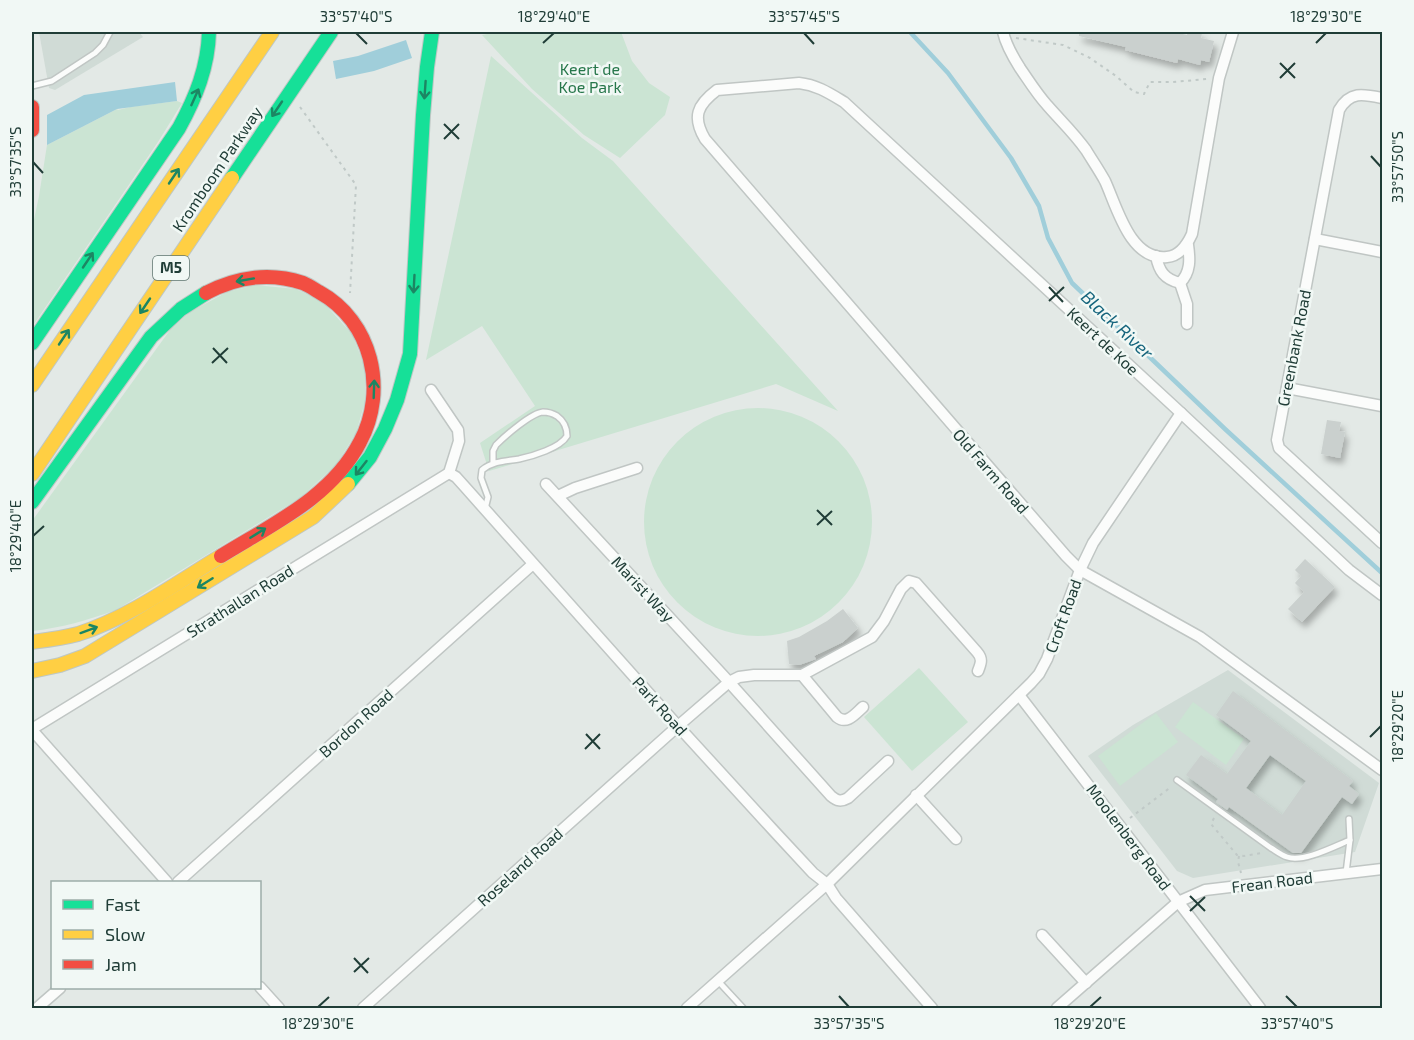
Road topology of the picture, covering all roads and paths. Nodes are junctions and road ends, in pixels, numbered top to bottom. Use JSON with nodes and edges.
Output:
{"nodes":[{"id":1,"x":110,"y":32,"type":"edge"},
{"id":2,"x":209,"y":32,"type":"edge"},
{"id":3,"x":272,"y":32,"type":"edge"},
{"id":4,"x":331,"y":32,"type":"edge"},
{"id":5,"x":432,"y":32,"type":"edge"},
{"id":6,"x":1233,"y":32,"type":"edge"},
{"id":7,"x":1004,"y":35,"type":"edge"},
{"id":8,"x":1219,"y":78,"type":"junction"},
{"id":9,"x":32,"y":86,"type":"edge"},
{"id":10,"x":717,"y":90,"type":"joint"},
{"id":11,"x":287,"y":94,"type":"junction"},
{"id":12,"x":1383,"y":98,"type":"edge"},
{"id":13,"x":32,"y":107,"type":"edge"},
{"id":14,"x":32,"y":130,"type":"edge"},
{"id":15,"x":1315,"y":239,"type":"junction"},
{"id":16,"x":1188,"y":244,"type":"junction"},
{"id":17,"x":1383,"y":252,"type":"edge"},
{"id":18,"x":1156,"y":256,"type":"junction"},
{"id":19,"x":1180,"y":283,"type":"junction"},
{"id":20,"x":347,"y":313,"type":"junction"},
{"id":21,"x":1187,"y":324,"type":"dead end"},
{"id":22,"x":32,"y":343,"type":"edge"},
{"id":23,"x":32,"y":385,"type":"edge"},
{"id":24,"x":1287,"y":388,"type":"junction"},
{"id":25,"x":430,"y":390,"type":"dead end"},
{"id":26,"x":1383,"y":406,"type":"edge"},
{"id":27,"x":1181,"y":413,"type":"junction"},
{"id":28,"x":493,"y":463,"type":"junction"},
{"id":29,"x":637,"y":468,"type":"dead end"},
{"id":30,"x":449,"y":472,"type":"junction"},
{"id":31,"x":32,"y":474,"type":"edge"},
{"id":32,"x":546,"y":484,"type":"dead end"},
{"id":33,"x":558,"y":496,"type":"junction"},
{"id":34,"x":32,"y":501,"type":"edge"},
{"id":35,"x":484,"y":509,"type":"junction"},
{"id":36,"x":1383,"y":543,"type":"edge"},
{"id":37,"x":533,"y":564,"type":"junction"},
{"id":38,"x":1080,"y":570,"type":"junction"},
{"id":39,"x":1383,"y":596,"type":"edge"},
{"id":40,"x":32,"y":642,"type":"edge"},
{"id":41,"x":32,"y":671,"type":"edge"},
{"id":42,"x":978,"y":671,"type":"dead end"},
{"id":43,"x":802,"y":675,"type":"junction"},
{"id":44,"x":729,"y":682,"type":"junction"},
{"id":45,"x":1019,"y":695,"type":"junction"},
{"id":46,"x":863,"y":707,"type":"dead end"},
{"id":47,"x":678,"y":726,"type":"junction"},
{"id":48,"x":32,"y":730,"type":"edge"},
{"id":49,"x":888,"y":761,"type":"dead end"},
{"id":50,"x":1383,"y":770,"type":"edge"},
{"id":51,"x":1177,"y":781,"type":"joint"},
{"id":52,"x":916,"y":795,"type":"junction"},
{"id":53,"x":1214,"y":818,"type":"dead end"},
{"id":54,"x":1349,"y":819,"type":"dead end"},
{"id":55,"x":1120,"y":826,"type":"junction"},
{"id":56,"x":956,"y":839,"type":"dead end"},
{"id":57,"x":1350,"y":840,"type":"junction"},
{"id":58,"x":1263,"y":853,"type":"dead end"},
{"id":59,"x":1239,"y":856,"type":"junction"},
{"id":60,"x":1383,"y":869,"type":"edge"},
{"id":61,"x":1346,"y":873,"type":"junction"},
{"id":62,"x":165,"y":881,"type":"edge"},
{"id":63,"x":179,"y":881,"type":"edge"},
{"id":64,"x":827,"y":884,"type":"junction"},
{"id":65,"x":1244,"y":885,"type":"junction"},
{"id":66,"x":1178,"y":902,"type":"junction"},
{"id":67,"x":1042,"y":935,"type":"dead end"},
{"id":68,"x":718,"y":981,"type":"junction"},
{"id":69,"x":1086,"y":983,"type":"junction"},
{"id":70,"x":261,"y":988,"type":"edge"},
{"id":71,"x":58,"y":989,"type":"edge"},
{"id":72,"x":37,"y":1008,"type":"edge"},
{"id":73,"x":279,"y":1008,"type":"edge"},
{"id":74,"x":363,"y":1008,"type":"edge"},
{"id":75,"x":687,"y":1008,"type":"edge"},
{"id":76,"x":743,"y":1008,"type":"edge"},
{"id":77,"x":932,"y":1008,"type":"edge"},
{"id":78,"x":1057,"y":1008,"type":"edge"},
{"id":79,"x":1260,"y":1008,"type":"edge"}],
"edges":[{"from":1,"to":9,"type":"lane"},
{"from":22,"to":2,"type":"main road","one_way":true},
{"from":23,"to":3,"type":"main road","name":"Kromboom Parkway","one_way":true},
{"from":4,"to":11,"type":"main road","name":"Kromboom Parkway","number":"M5"},
{"from":5,"to":41,"type":"main road","one_way":true},
{"from":6,"to":8,"type":"street"},
{"from":7,"to":8,"type":"path"},
{"from":7,"to":18,"type":"street"},
{"from":8,"to":16,"type":"street"},
{"from":10,"to":27,"type":"street","name":"Keert de Koe"},
{"from":10,"to":38,"type":"street","name":"Old Farm Road"},
{"from":11,"to":20,"type":"path"},
{"from":11,"to":31,"type":"main road","name":"Kromboom Parkway","number":"M5","one_way":true},
{"from":12,"to":15,"type":"street","name":"Greenbank Road"},
{"from":13,"to":14,"type":"main road"},
{"from":15,"to":17,"type":"street"},
{"from":15,"to":24,"type":"street","name":"Greenbank Road"},
{"from":16,"to":18,"type":"street"},
{"from":16,"to":19,"type":"street"},
{"from":18,"to":19,"type":"street"},
{"from":19,"to":21,"type":"street"},
{"from":20,"to":34,"type":"main road","one_way":true},
{"from":40,"to":20,"type":"main road","one_way":true},
{"from":24,"to":26,"type":"street"},
{"from":24,"to":36,"type":"street","name":"Greenbank Road"},
{"from":25,"to":30,"type":"street"},
{"from":27,"to":38,"type":"street","name":"Croft Road"},
{"from":27,"to":39,"type":"street","name":"Keert de Koe"},
{"from":28,"to":28,"type":"lane"},
{"from":28,"to":35,"type":"lane"},
{"from":29,"to":33,"type":"street"},
{"from":30,"to":35,"type":"street","name":"Park Road"},
{"from":30,"to":48,"type":"street","name":"Strathallan Road"},
{"from":32,"to":33,"type":"street","name":"Marist Way"},
{"from":33,"to":44,"type":"street","name":"Marist Way"},
{"from":35,"to":37,"type":"street","name":"Park Road"},
{"from":37,"to":47,"type":"street","name":"Park Road"},
{"from":37,"to":63,"type":"street","name":"Bordon Road"},
{"from":38,"to":45,"type":"street","name":"Croft Road"},
{"from":38,"to":50,"type":"street","name":"Old Farm Road"},
{"from":42,"to":43,"type":"street"},
{"from":43,"to":44,"type":"street"},
{"from":43,"to":46,"type":"street"},
{"from":44,"to":47,"type":"street","name":"Roseland Road"},
{"from":44,"to":49,"type":"street","name":"Marist Way"},
{"from":45,"to":52,"type":"street","name":"Croft Road"},
{"from":45,"to":55,"type":"street","name":"Moolenberg Road"},
{"from":47,"to":64,"type":"street","name":"Park Road"},
{"from":47,"to":74,"type":"street","name":"Roseland Road"},
{"from":48,"to":62,"type":"street"},
{"from":51,"to":55,"type":"path"},
{"from":51,"to":57,"type":"lane"},
{"from":52,"to":56,"type":"street"},
{"from":52,"to":64,"type":"street","name":"Croft Road"},
{"from":53,"to":59,"type":"path"},
{"from":54,"to":57,"type":"lane"},
{"from":55,"to":66,"type":"street","name":"Moolenberg Road"},
{"from":57,"to":61,"type":"lane"},
{"from":58,"to":59,"type":"path"},
{"from":59,"to":65,"type":"path"},
{"from":60,"to":61,"type":"street","name":"Frean Road"},
{"from":61,"to":65,"type":"street","name":"Frean Road"},
{"from":64,"to":68,"type":"street","name":"Croft Road"},
{"from":64,"to":77,"type":"street","name":"Park Road"},
{"from":65,"to":66,"type":"street","name":"Frean Road"},
{"from":66,"to":69,"type":"street","name":"Frean Road"},
{"from":66,"to":79,"type":"street","name":"Moolenberg Road"},
{"from":67,"to":69,"type":"street"},
{"from":68,"to":75,"type":"street","name":"Croft Road"},
{"from":68,"to":76,"type":"lane"},
{"from":69,"to":78,"type":"street","name":"Frean Road"},
{"from":70,"to":73,"type":"street"},
{"from":71,"to":72,"type":"street"}]}
